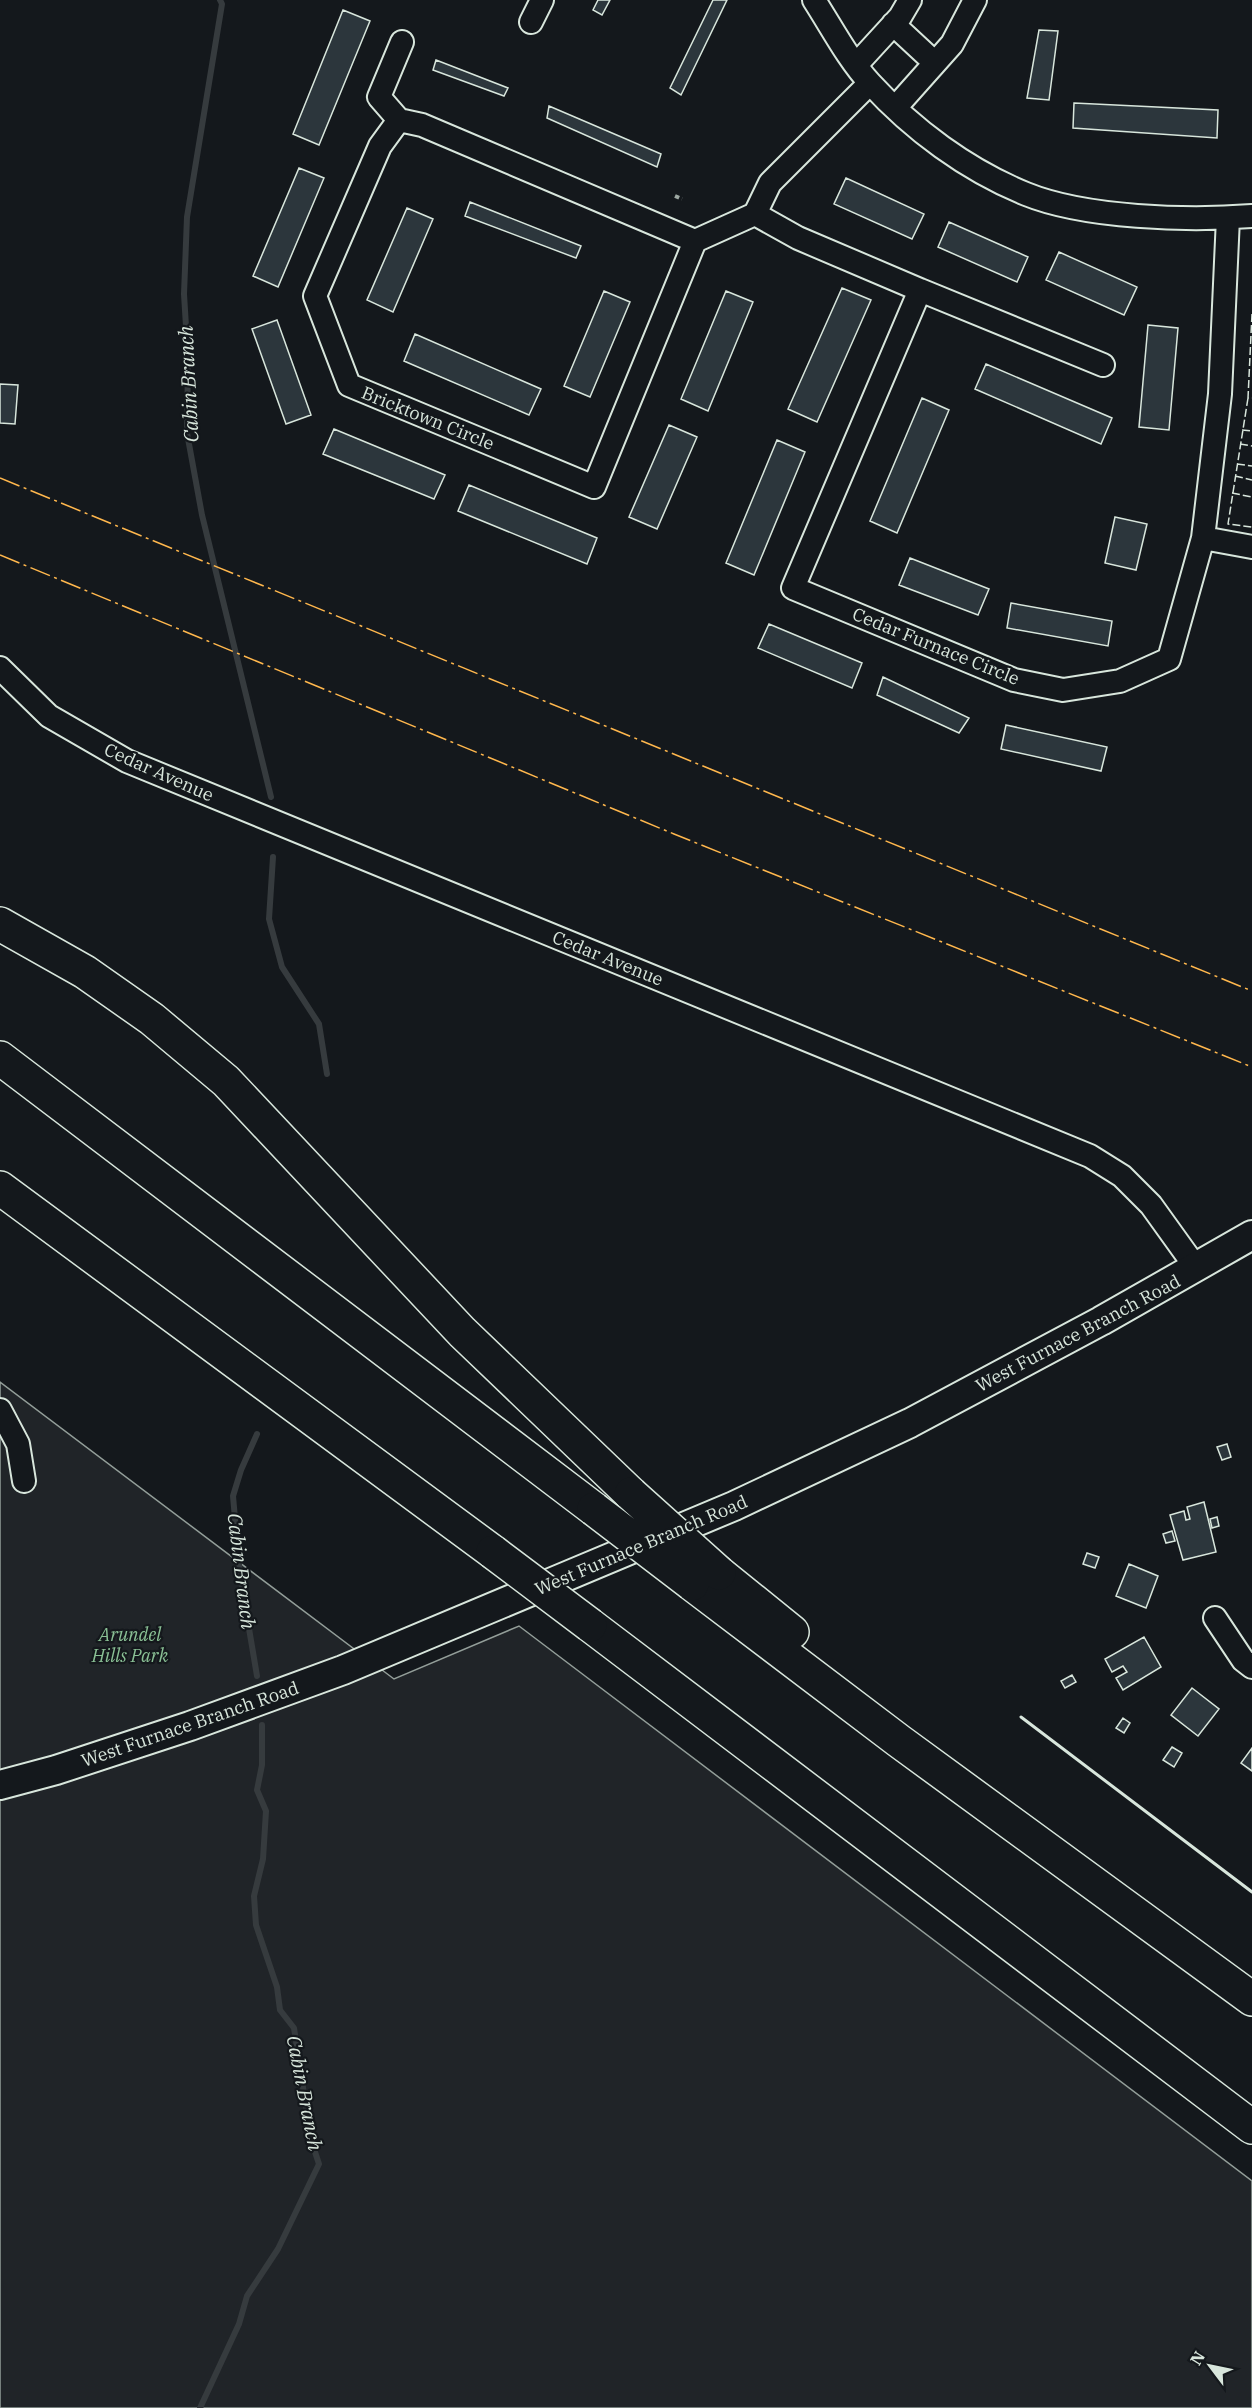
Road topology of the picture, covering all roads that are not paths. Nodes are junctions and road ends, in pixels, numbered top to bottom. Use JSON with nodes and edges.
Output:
{"nodes":[{"id":1,"x":542,"y":0,"type":"edge"},
{"id":2,"x":814,"y":0,"type":"edge"},
{"id":3,"x":910,"y":0,"type":"edge"},
{"id":4,"x":975,"y":0,"type":"edge"},
{"id":5,"x":531,"y":22,"type":"dead end"},
{"id":6,"x":892,"y":24,"type":"junction"},
{"id":7,"x":402,"y":42,"type":"dead end"},
{"id":8,"x":935,"y":63,"type":"junction"},
{"id":9,"x":856,"y":64,"type":"junction"},
{"id":10,"x":870,"y":83,"type":"junction"},
{"id":11,"x":896,"y":108,"type":"junction"},
{"id":12,"x":399,"y":120,"type":"junction"},
{"id":13,"x":755,"y":214,"type":"junction"},
{"id":14,"x":1252,"y":216,"type":"edge"},
{"id":15,"x":1228,"y":218,"type":"junction"},
{"id":16,"x":695,"y":242,"type":"junction"},
{"id":17,"x":920,"y":291,"type":"junction"},
{"id":18,"x":1103,"y":365,"type":"dead end"},
{"id":19,"x":1203,"y":538,"type":"junction"},
{"id":20,"x":1252,"y":547,"type":"edge"},
{"id":21,"x":0,"y":668,"type":"edge"},
{"id":22,"x":0,"y":924,"type":"edge"},
{"id":23,"x":0,"y":1058,"type":"edge"},
{"id":24,"x":0,"y":1167,"type":"edge"},
{"id":25,"x":0,"y":1188,"type":"edge"},
{"id":26,"x":1252,"y":1235,"type":"edge"},
{"id":27,"x":1197,"y":1269,"type":"junction"},
{"id":28,"x":250,"y":1370,"type":"junction"},
{"id":29,"x":0,"y":1410,"type":"edge"},
{"id":30,"x":24,"y":1481,"type":"dead end"},
{"id":31,"x":706,"y":1578,"type":"junction"},
{"id":32,"x":1215,"y":1618,"type":"dead end"},
{"id":33,"x":1252,"y":1667,"type":"edge"},
{"id":34,"x":0,"y":1785,"type":"edge"},
{"id":35,"x":1252,"y":1992,"type":"edge"},
{"id":36,"x":1252,"y":1999,"type":"edge"},
{"id":37,"x":1252,"y":2127,"type":"edge"}],
"edges":[{"from":1,"to":5,"type":"street"},
{"from":2,"to":9,"type":"street"},
{"from":3,"to":6,"type":"street"},
{"from":4,"to":8,"type":"street"},
{"from":6,"to":8,"type":"street"},
{"from":6,"to":9,"type":"street"},
{"from":7,"to":12,"type":"street"},
{"from":8,"to":11,"type":"street"},
{"from":9,"to":10,"type":"street"},
{"from":10,"to":11,"type":"street"},
{"from":10,"to":13,"type":"street"},
{"from":11,"to":15,"type":"street"},
{"from":12,"to":16,"type":"street"},
{"from":12,"to":16,"type":"street","name":"Bricktown Circle"},
{"from":13,"to":16,"type":"street"},
{"from":13,"to":17,"type":"street"},
{"from":14,"to":15,"type":"street"},
{"from":15,"to":19,"type":"street","name":"Cedar Furnace Circle"},
{"from":17,"to":18,"type":"street"},
{"from":17,"to":19,"type":"street","name":"Cedar Furnace Circle"},
{"from":19,"to":20,"type":"street"},
{"from":21,"to":27,"type":"street","name":"Cedar Avenue"},
{"from":22,"to":31,"type":"highway","bridge":true},
{"from":23,"to":31,"type":"highway","bridge":true},
{"from":24,"to":28,"type":"highway"},
{"from":25,"to":28,"type":"highway"},
{"from":26,"to":27,"type":"main road","name":"West Furnace Branch Road"},
{"from":27,"to":34,"type":"main road","name":"West Furnace Branch Road"},
{"from":28,"to":37,"type":"highway","bridge":true},
{"from":29,"to":30,"type":"street"},
{"from":31,"to":35,"type":"highway"},
{"from":31,"to":36,"type":"highway"},
{"from":32,"to":33,"type":"street"}]}
